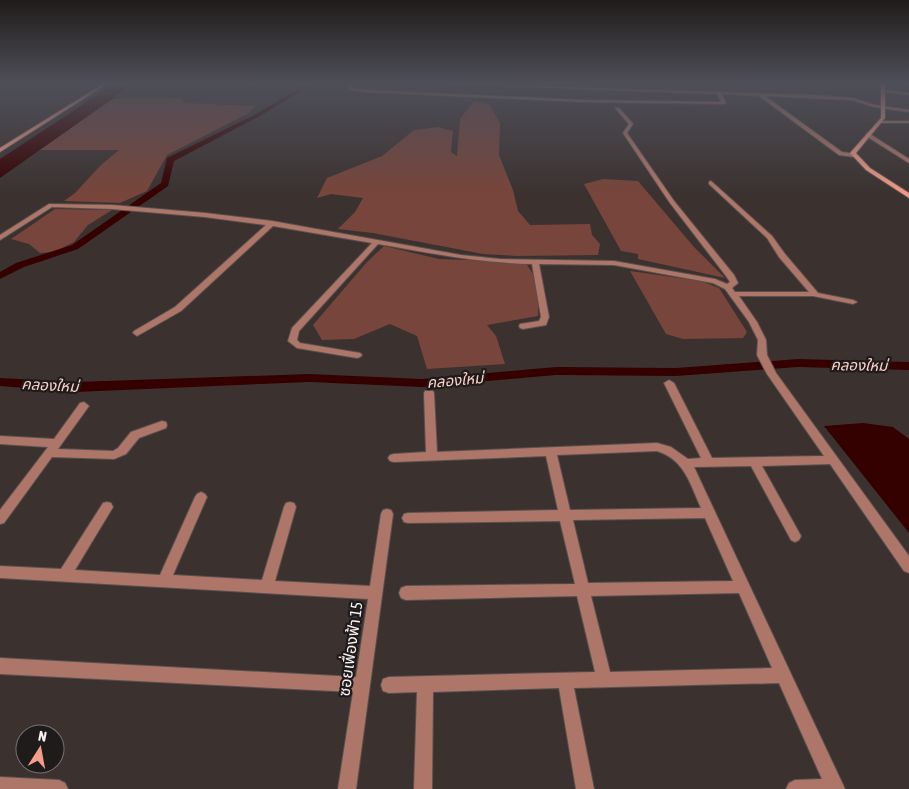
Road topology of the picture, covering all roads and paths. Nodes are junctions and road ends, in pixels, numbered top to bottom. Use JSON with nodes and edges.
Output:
{"nodes":[{"id":1,"x":46,"y":121,"type":"edge"},
{"id":2,"x":628,"y":121,"type":"edge"},
{"id":3,"x":796,"y":121,"type":"edge"},
{"id":4,"x":881,"y":121,"type":"edge"},
{"id":5,"x":868,"y":135,"type":"junction"},
{"id":6,"x":0,"y":150,"type":"edge"},
{"id":7,"x":854,"y":155,"type":"junction"},
{"id":8,"x":909,"y":161,"type":"edge"},
{"id":9,"x":711,"y":182,"type":"dead end"},
{"id":10,"x":909,"y":196,"type":"edge"},
{"id":11,"x":272,"y":224,"type":"junction"},
{"id":12,"x":0,"y":238,"type":"edge"},
{"id":13,"x":377,"y":241,"type":"junction"},
{"id":14,"x":535,"y":262,"type":"junction"},
{"id":15,"x":728,"y":287,"type":"junction"},
{"id":16,"x":735,"y":294,"type":"junction"},
{"id":17,"x":813,"y":294,"type":"junction"},
{"id":18,"x":853,"y":302,"type":"dead end"},
{"id":19,"x":523,"y":326,"type":"dead end"},
{"id":20,"x":137,"y":333,"type":"dead end"},
{"id":21,"x":357,"y":355,"type":"dead end"},
{"id":22,"x":669,"y":383,"type":"dead end"},
{"id":23,"x":429,"y":393,"type":"dead end"},
{"id":24,"x":84,"y":406,"type":"dead end"},
{"id":25,"x":162,"y":425,"type":"dead end"},
{"id":26,"x":0,"y":440,"type":"edge"},
{"id":27,"x":56,"y":443,"type":"junction"},
{"id":28,"x":550,"y":451,"type":"junction"},
{"id":29,"x":49,"y":453,"type":"junction"},
{"id":30,"x":432,"y":455,"type":"junction"},
{"id":31,"x":394,"y":458,"type":"dead end"},
{"id":32,"x":831,"y":460,"type":"junction"},
{"id":33,"x":754,"y":461,"type":"junction"},
{"id":34,"x":686,"y":462,"type":"junction"},
{"id":35,"x":708,"y":462,"type":"junction"},
{"id":36,"x":201,"y":497,"type":"dead end"},
{"id":37,"x":0,"y":501,"type":"edge"},
{"id":38,"x":13,"y":502,"type":"junction"},
{"id":39,"x":107,"y":507,"type":"dead end"},
{"id":40,"x":290,"y":507,"type":"dead end"},
{"id":41,"x":709,"y":513,"type":"junction"},
{"id":42,"x":387,"y":514,"type":"dead end"},
{"id":43,"x":565,"y":515,"type":"junction"},
{"id":44,"x":408,"y":518,"type":"dead end"},
{"id":45,"x":0,"y":519,"type":"edge"},
{"id":46,"x":795,"y":536,"type":"dead end"},
{"id":47,"x":909,"y":567,"type":"edge"},
{"id":48,"x":0,"y":572,"type":"edge"},
{"id":49,"x":66,"y":575,"type":"junction"},
{"id":50,"x":164,"y":581,"type":"junction"},
{"id":51,"x":267,"y":586,"type":"junction"},
{"id":52,"x":743,"y":588,"type":"junction"},
{"id":53,"x":583,"y":590,"type":"junction"},
{"id":54,"x":376,"y":593,"type":"junction"},
{"id":55,"x":406,"y":593,"type":"dead end"},
{"id":56,"x":0,"y":666,"type":"edge"},
{"id":57,"x":783,"y":675,"type":"junction"},
{"id":58,"x":604,"y":679,"type":"junction"},
{"id":59,"x":565,"y":680,"type":"junction"},
{"id":60,"x":388,"y":684,"type":"dead end"},
{"id":61,"x":425,"y":684,"type":"junction"},
{"id":62,"x":362,"y":685,"type":"junction"},
{"id":63,"x":0,"y":786,"type":"edge"},
{"id":64,"x":835,"y":788,"type":"edge"},
{"id":65,"x":59,"y":789,"type":"edge"},
{"id":66,"x":347,"y":789,"type":"edge"},
{"id":67,"x":423,"y":789,"type":"edge"},
{"id":68,"x":585,"y":789,"type":"edge"},
{"id":69,"x":795,"y":789,"type":"edge"}],
"edges":[{"from":1,"to":6,"type":"street"},
{"from":2,"to":15,"type":"street"},
{"from":3,"to":7,"type":"street"},
{"from":4,"to":5,"type":"street"},
{"from":5,"to":7,"type":"street"},
{"from":5,"to":8,"type":"street"},
{"from":7,"to":10,"type":"street"},
{"from":9,"to":17,"type":"street"},
{"from":11,"to":12,"type":"street"},
{"from":11,"to":13,"type":"street"},
{"from":11,"to":20,"type":"street"},
{"from":13,"to":14,"type":"street"},
{"from":13,"to":21,"type":"street"},
{"from":14,"to":15,"type":"street"},
{"from":14,"to":19,"type":"street"},
{"from":15,"to":16,"type":"street"},
{"from":16,"to":17,"type":"street"},
{"from":16,"to":32,"type":"street"},
{"from":17,"to":18,"type":"street"},
{"from":22,"to":35,"type":"street"},
{"from":23,"to":30,"type":"street"},
{"from":24,"to":27,"type":"street"},
{"from":25,"to":29,"type":"street"},
{"from":26,"to":27,"type":"street"},
{"from":27,"to":29,"type":"street"},
{"from":28,"to":30,"type":"street"},
{"from":28,"to":34,"type":"street"},
{"from":28,"to":43,"type":"street"},
{"from":29,"to":38,"type":"street"},
{"from":30,"to":31,"type":"street"},
{"from":32,"to":33,"type":"street"},
{"from":32,"to":47,"type":"street"},
{"from":33,"to":35,"type":"street"},
{"from":33,"to":46,"type":"street"},
{"from":34,"to":35,"type":"street"},
{"from":34,"to":41,"type":"street"},
{"from":36,"to":50,"type":"street"},
{"from":37,"to":38,"type":"street"},
{"from":38,"to":45,"type":"street"},
{"from":39,"to":49,"type":"street"},
{"from":40,"to":51,"type":"street"},
{"from":41,"to":43,"type":"street"},
{"from":41,"to":52,"type":"street"},
{"from":42,"to":54,"type":"street","name":"ซอยเฟื่องฟ้า 15"},
{"from":43,"to":44,"type":"street"},
{"from":43,"to":53,"type":"street"},
{"from":48,"to":49,"type":"street"},
{"from":49,"to":50,"type":"street"},
{"from":50,"to":51,"type":"street"},
{"from":51,"to":54,"type":"street"},
{"from":52,"to":53,"type":"street"},
{"from":52,"to":57,"type":"street"},
{"from":53,"to":55,"type":"street"},
{"from":53,"to":58,"type":"street"},
{"from":54,"to":62,"type":"street","name":"ซอยเฟื่องฟ้า 15"},
{"from":56,"to":62,"type":"street"},
{"from":57,"to":58,"type":"street"},
{"from":57,"to":64,"type":"street"},
{"from":58,"to":59,"type":"street"},
{"from":59,"to":61,"type":"street"},
{"from":59,"to":68,"type":"street"},
{"from":60,"to":61,"type":"street"},
{"from":61,"to":67,"type":"street"},
{"from":62,"to":66,"type":"street","name":"ซอยเฟื่องฟ้า 15"},
{"from":63,"to":65,"type":"street"},
{"from":64,"to":69,"type":"street"}]}
